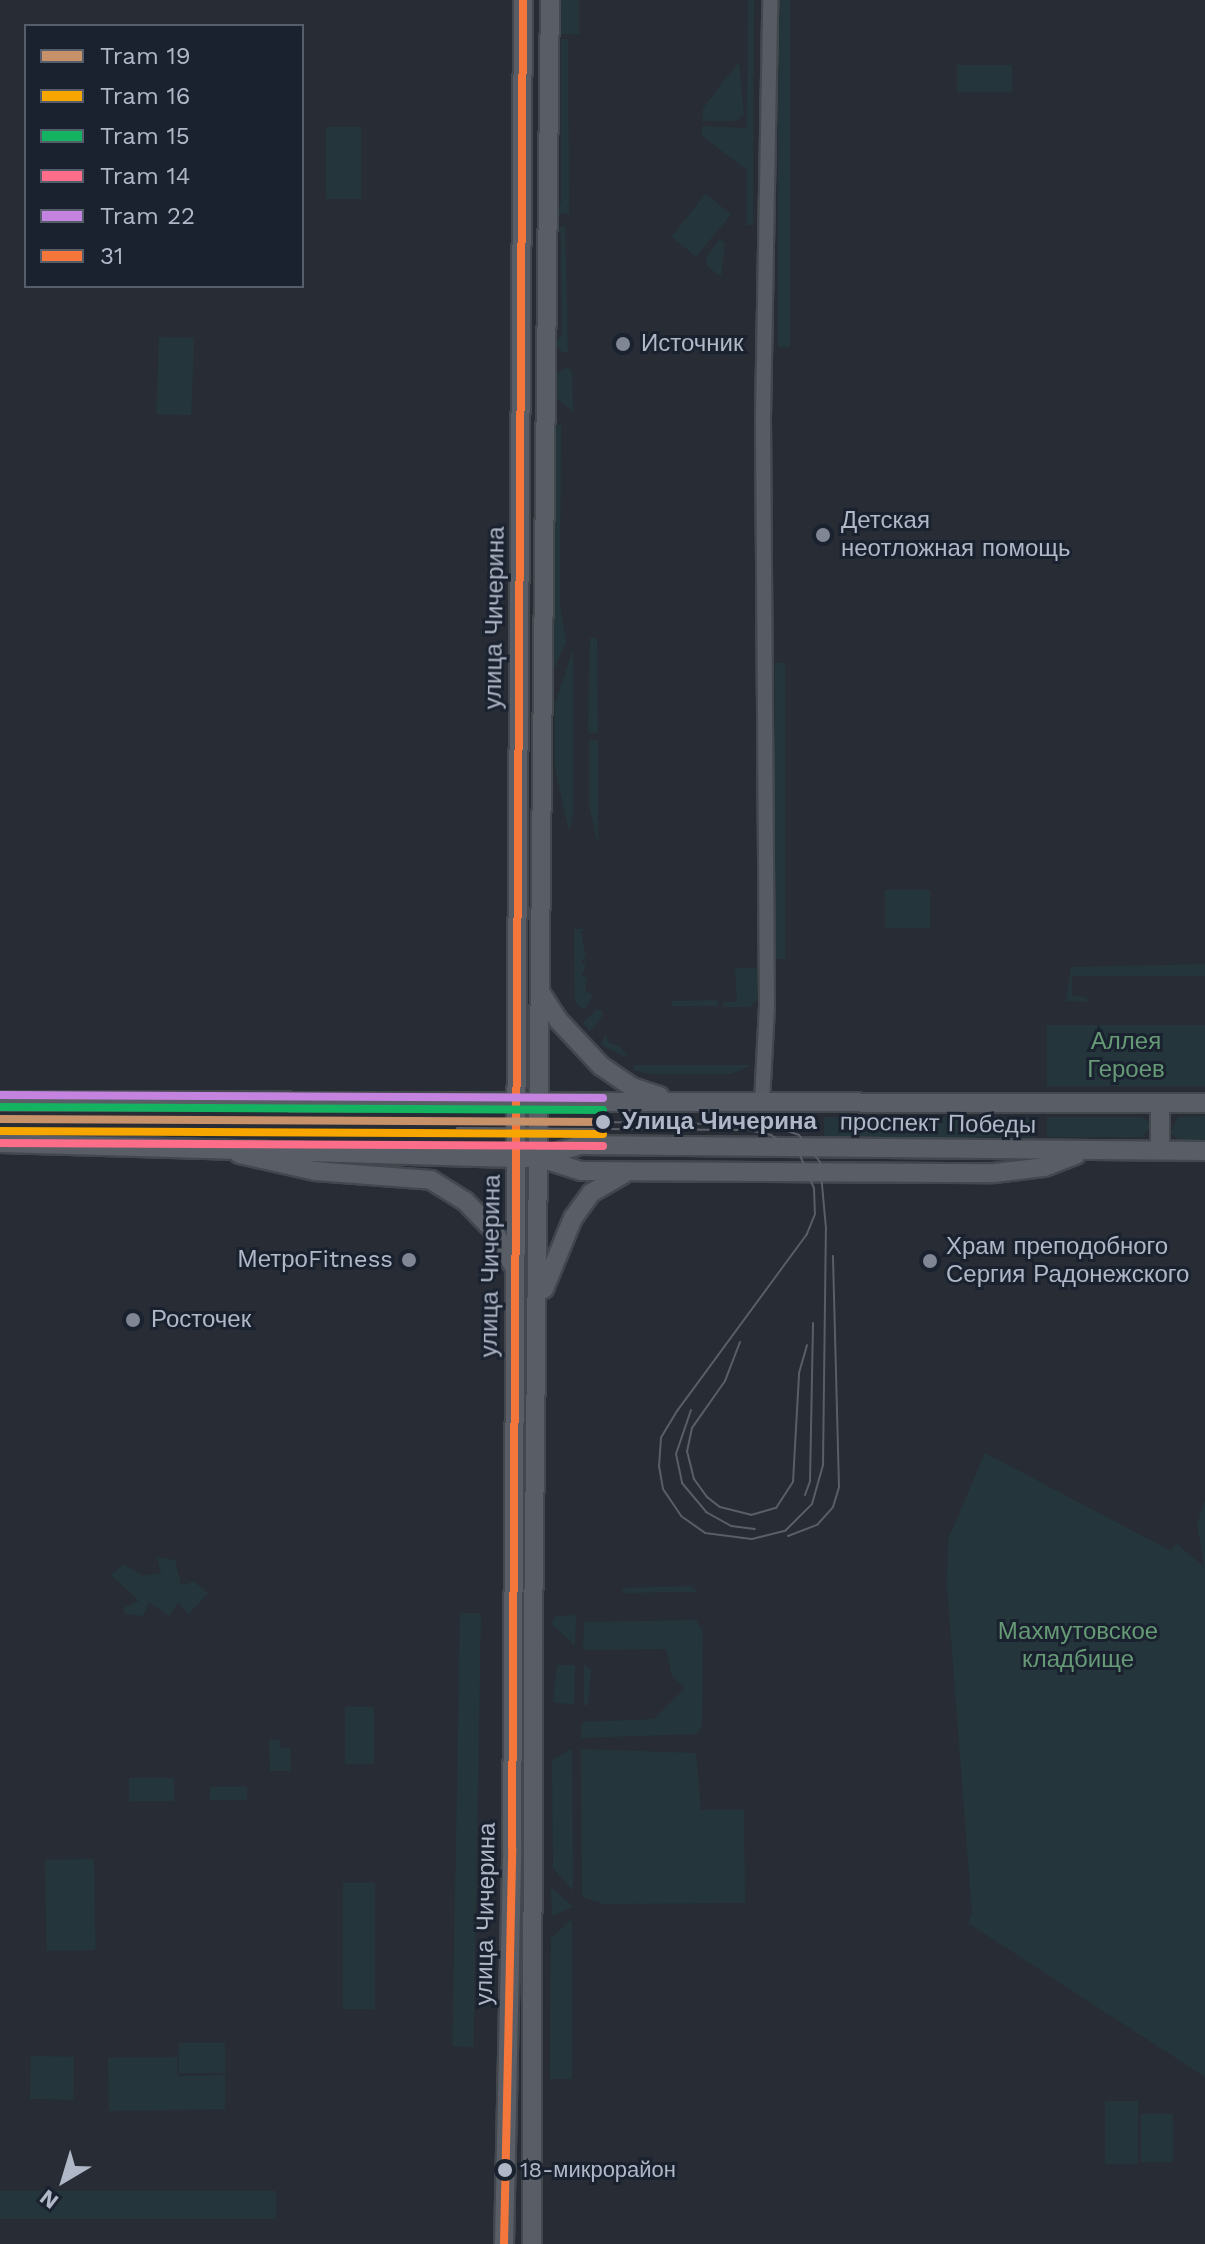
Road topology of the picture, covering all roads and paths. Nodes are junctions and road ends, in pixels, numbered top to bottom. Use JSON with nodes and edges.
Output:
{"nodes":[{"id":1,"x":523,"y":0,"type":"edge"},
{"id":2,"x":550,"y":0,"type":"edge"},
{"id":3,"x":770,"y":0,"type":"edge"},
{"id":4,"x":521,"y":520,"type":"junction"},
{"id":5,"x":544,"y":520,"type":"junction"},
{"id":6,"x":540,"y":992,"type":"junction"},
{"id":7,"x":540,"y":1098,"type":"junction"},
{"id":8,"x":516,"y":1099,"type":"junction"},
{"id":9,"x":0,"y":1101,"type":"edge"},
{"id":10,"x":677,"y":1101,"type":"junction"},
{"id":11,"x":762,"y":1102,"type":"junction"},
{"id":12,"x":1160,"y":1103,"type":"junction"},
{"id":13,"x":1205,"y":1103,"type":"edge"},
{"id":14,"x":0,"y":1143,"type":"edge"},
{"id":15,"x":221,"y":1147,"type":"junction"},
{"id":16,"x":1160,"y":1150,"type":"junction"},
{"id":17,"x":1086,"y":1151,"type":"junction"},
{"id":18,"x":1205,"y":1151,"type":"edge"},
{"id":19,"x":516,"y":1158,"type":"junction"},
{"id":20,"x":540,"y":1158,"type":"junction"},
{"id":21,"x":643,"y":1171,"type":"junction"},
{"id":22,"x":514,"y":1270,"type":"junction"},
{"id":23,"x":540,"y":1300,"type":"junction"},
{"id":24,"x":532,"y":1743,"type":"junction"},
{"id":25,"x":511,"y":1745,"type":"junction"},
{"id":26,"x":504,"y":2244,"type":"edge"},
{"id":27,"x":532,"y":2244,"type":"edge"}],
"edges":[{"from":1,"to":4,"type":"main road","name":"улица Чичерина"},
{"from":2,"to":5,"type":"main road","name":"улица Чичерина"},
{"from":3,"to":11,"type":"street"},
{"from":4,"to":5,"type":"main road"},
{"from":4,"to":8,"type":"main road","name":"улица Чичерина"},
{"from":5,"to":6,"type":"main road","name":"улица Чичерина"},
{"from":6,"to":7,"type":"main road","name":"улица Чичерина"},
{"from":6,"to":10,"type":"main road"},
{"from":7,"to":8,"type":"main road","name":"проспект Победы"},
{"from":7,"to":10,"type":"main road","name":"проспект Победы"},
{"from":7,"to":20,"type":"main road","name":"улица Чичерина"},
{"from":8,"to":9,"type":"main road","name":"проспект Победы"},
{"from":8,"to":19,"type":"main road","name":"улица Чичерина"},
{"from":10,"to":11,"type":"main road","name":"проспект Победы"},
{"from":11,"to":12,"type":"main road","name":"проспект Победы"},
{"from":12,"to":13,"type":"main road","name":"проспект Победы"},
{"from":12,"to":16,"type":"main road"},
{"from":14,"to":15,"type":"main road","name":"проспект Победы"},
{"from":15,"to":19,"type":"main road","name":"проспект Победы"},
{"from":15,"to":22,"type":"main road"},
{"from":16,"to":17,"type":"main road","name":"проспект Победы"},
{"from":16,"to":18,"type":"main road","name":"проспект Победы"},
{"from":17,"to":20,"type":"main road","name":"проспект Победы"},
{"from":17,"to":21,"type":"main road"},
{"from":19,"to":20,"type":"main road","name":"проспект Победы"},
{"from":19,"to":22,"type":"main road","name":"улица Чичерина"},
{"from":20,"to":21,"type":"main road"},
{"from":20,"to":23,"type":"main road","name":"улица Чичерина"},
{"from":21,"to":23,"type":"main road"},
{"from":22,"to":25,"type":"main road","name":"улица Чичерина"},
{"from":23,"to":24,"type":"main road","name":"улица Чичерина"},
{"from":24,"to":25,"type":"main road"},
{"from":24,"to":27,"type":"main road","name":"улица Чичерина"},
{"from":25,"to":26,"type":"main road","name":"улица Чичерина"}]}
